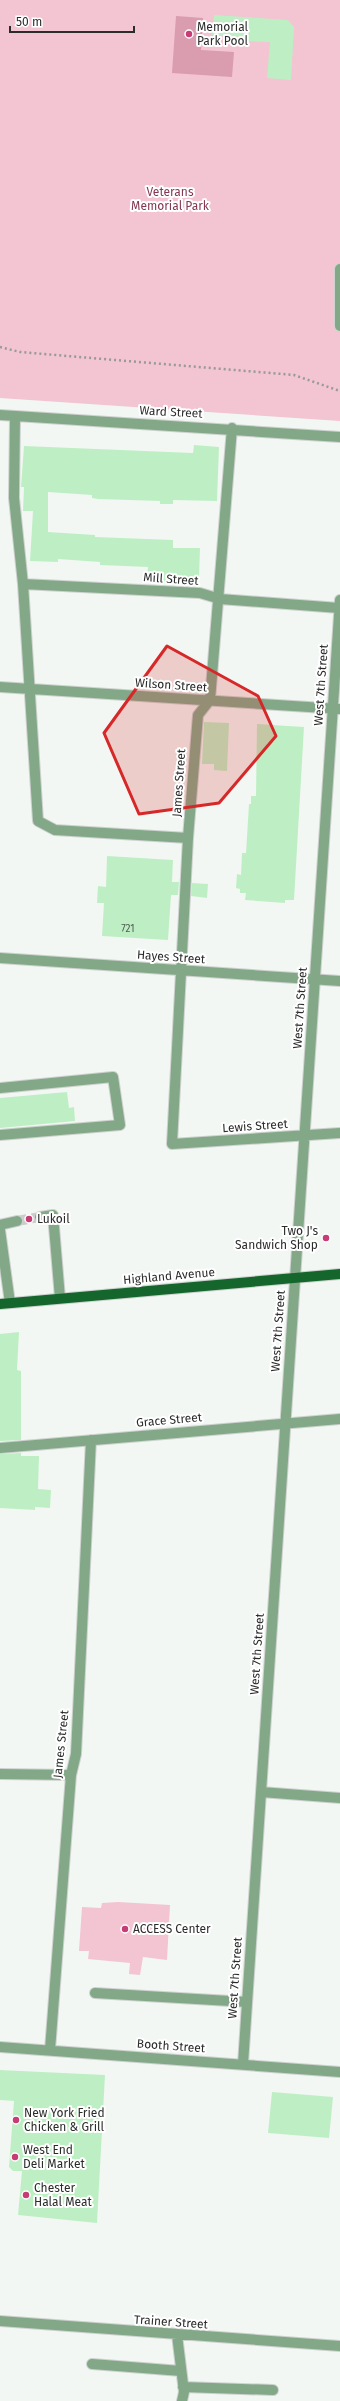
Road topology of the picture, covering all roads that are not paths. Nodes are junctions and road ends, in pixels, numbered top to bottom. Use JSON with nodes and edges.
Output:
{"nodes":[{"id":1,"x":340,"y":269,"type":"edge"},
{"id":2,"x":340,"y":326,"type":"edge"},
{"id":3,"x":0,"y":415,"type":"edge"},
{"id":4,"x":15,"y":416,"type":"junction"},
{"id":5,"x":232,"y":428,"type":"junction"},
{"id":6,"x":340,"y":437,"type":"edge"},
{"id":7,"x":23,"y":584,"type":"junction"},
{"id":8,"x":220,"y":599,"type":"junction"},
{"id":9,"x":340,"y":604,"type":"edge"},
{"id":10,"x":0,"y":687,"type":"edge"},
{"id":11,"x":28,"y":688,"type":"junction"},
{"id":12,"x":210,"y":700,"type":"junction"},
{"id":13,"x":336,"y":709,"type":"edge"},
{"id":14,"x":188,"y":838,"type":"junction"},
{"id":15,"x":0,"y":958,"type":"edge"},
{"id":16,"x":180,"y":971,"type":"junction"},
{"id":17,"x":315,"y":980,"type":"junction"},
{"id":18,"x":340,"y":981,"type":"edge"},
{"id":19,"x":0,"y":1088,"type":"edge"},
{"id":20,"x":340,"y":1133,"type":"edge"},
{"id":21,"x":0,"y":1135,"type":"edge"},
{"id":22,"x":304,"y":1136,"type":"junction"},
{"id":23,"x":172,"y":1144,"type":"joint"},
{"id":24,"x":40,"y":1217,"type":"tunnel mouth"},
{"id":25,"x":17,"y":1221,"type":"tunnel mouth"},
{"id":26,"x":0,"y":1225,"type":"edge"},
{"id":27,"x":0,"y":1236,"type":"edge"},
{"id":28,"x":340,"y":1274,"type":"edge"},
{"id":29,"x":295,"y":1278,"type":"junction"},
{"id":30,"x":60,"y":1298,"type":"junction"},
{"id":31,"x":5,"y":1303,"type":"edge"},
{"id":32,"x":340,"y":1419,"type":"edge"},
{"id":33,"x":285,"y":1423,"type":"junction"},
{"id":34,"x":91,"y":1440,"type":"junction"},
{"id":35,"x":0,"y":1448,"type":"edge"},
{"id":36,"x":0,"y":1774,"type":"edge"},
{"id":37,"x":71,"y":1775,"type":"junction"},
{"id":38,"x":260,"y":1792,"type":"junction"},
{"id":39,"x":340,"y":1798,"type":"edge"},
{"id":40,"x":95,"y":1993,"type":"dead end"},
{"id":41,"x":247,"y":2002,"type":"junction"},
{"id":42,"x":0,"y":2047,"type":"edge"},
{"id":43,"x":50,"y":2050,"type":"junction"},
{"id":44,"x":243,"y":2064,"type":"junction"},
{"id":45,"x":340,"y":2072,"type":"edge"},
{"id":46,"x":0,"y":2321,"type":"edge"},
{"id":47,"x":177,"y":2335,"type":"junction"},
{"id":48,"x":340,"y":2346,"type":"edge"},
{"id":49,"x":92,"y":2364,"type":"dead end"},
{"id":50,"x":181,"y":2371,"type":"junction"},
{"id":51,"x":183,"y":2387,"type":"junction"},
{"id":52,"x":273,"y":2390,"type":"dead end"},
{"id":53,"x":182,"y":2401,"type":"edge"}],
"edges":[{"from":1,"to":2,"type":"street"},
{"from":3,"to":4,"type":"street","name":"Ward Street"},
{"from":4,"to":5,"type":"street","name":"Ward Street"},
{"from":4,"to":7,"type":"street"},
{"from":5,"to":6,"type":"street","name":"Ward Street"},
{"from":5,"to":8,"type":"street"},
{"from":7,"to":8,"type":"street","name":"Mill Street"},
{"from":7,"to":11,"type":"street"},
{"from":8,"to":9,"type":"street","name":"Mill Street"},
{"from":8,"to":12,"type":"street"},
{"from":9,"to":13,"type":"street","name":"West 7th Street"},
{"from":10,"to":11,"type":"street","name":"Wilson Street"},
{"from":11,"to":12,"type":"street","name":"Wilson Street"},
{"from":11,"to":14,"type":"street"},
{"from":12,"to":13,"type":"street","name":"Wilson Street"},
{"from":12,"to":14,"type":"street","name":"James Street"},
{"from":13,"to":17,"type":"street","name":"West 7th Street"},
{"from":14,"to":16,"type":"street","name":"James Street"},
{"from":15,"to":16,"type":"street","name":"Hayes Street"},
{"from":16,"to":17,"type":"street","name":"Hayes Street"},
{"from":16,"to":23,"type":"street","name":"James Street"},
{"from":17,"to":18,"type":"street","name":"Hayes Street"},
{"from":17,"to":22,"type":"street","name":"West 7th Street"},
{"from":19,"to":21,"type":"street"},
{"from":20,"to":22,"type":"street","name":"Lewis Street"},
{"from":22,"to":23,"type":"street","name":"Lewis Street"},
{"from":22,"to":29,"type":"street","name":"West 7th Street"},
{"from":24,"to":30,"type":"street"},
{"from":25,"to":26,"type":"street"},
{"from":27,"to":31,"type":"street"},
{"from":28,"to":29,"type":"main road","name":"Highland Avenue"},
{"from":29,"to":30,"type":"main road","name":"Highland Avenue"},
{"from":29,"to":33,"type":"street","name":"West 7th Street"},
{"from":30,"to":31,"type":"main road","name":"Highland Avenue"},
{"from":32,"to":33,"type":"street","name":"Grace Street"},
{"from":33,"to":34,"type":"street","name":"Grace Street"},
{"from":33,"to":38,"type":"street","name":"West 7th Street"},
{"from":34,"to":35,"type":"street","name":"Grace Street"},
{"from":34,"to":37,"type":"street","name":"James Street"},
{"from":36,"to":37,"type":"street"},
{"from":37,"to":43,"type":"street","name":"James Street"},
{"from":38,"to":39,"type":"street"},
{"from":38,"to":41,"type":"street","name":"West 7th Street"},
{"from":40,"to":41,"type":"street"},
{"from":41,"to":44,"type":"street","name":"West 7th Street"},
{"from":42,"to":43,"type":"street","name":"Booth Street"},
{"from":43,"to":44,"type":"street","name":"Booth Street"},
{"from":44,"to":45,"type":"street","name":"Booth Street"},
{"from":46,"to":47,"type":"street","name":"Trainer Street"},
{"from":47,"to":48,"type":"street","name":"Trainer Street"},
{"from":47,"to":50,"type":"street"},
{"from":49,"to":50,"type":"street"},
{"from":50,"to":51,"type":"street"},
{"from":51,"to":52,"type":"street"},
{"from":51,"to":53,"type":"street"}]}
